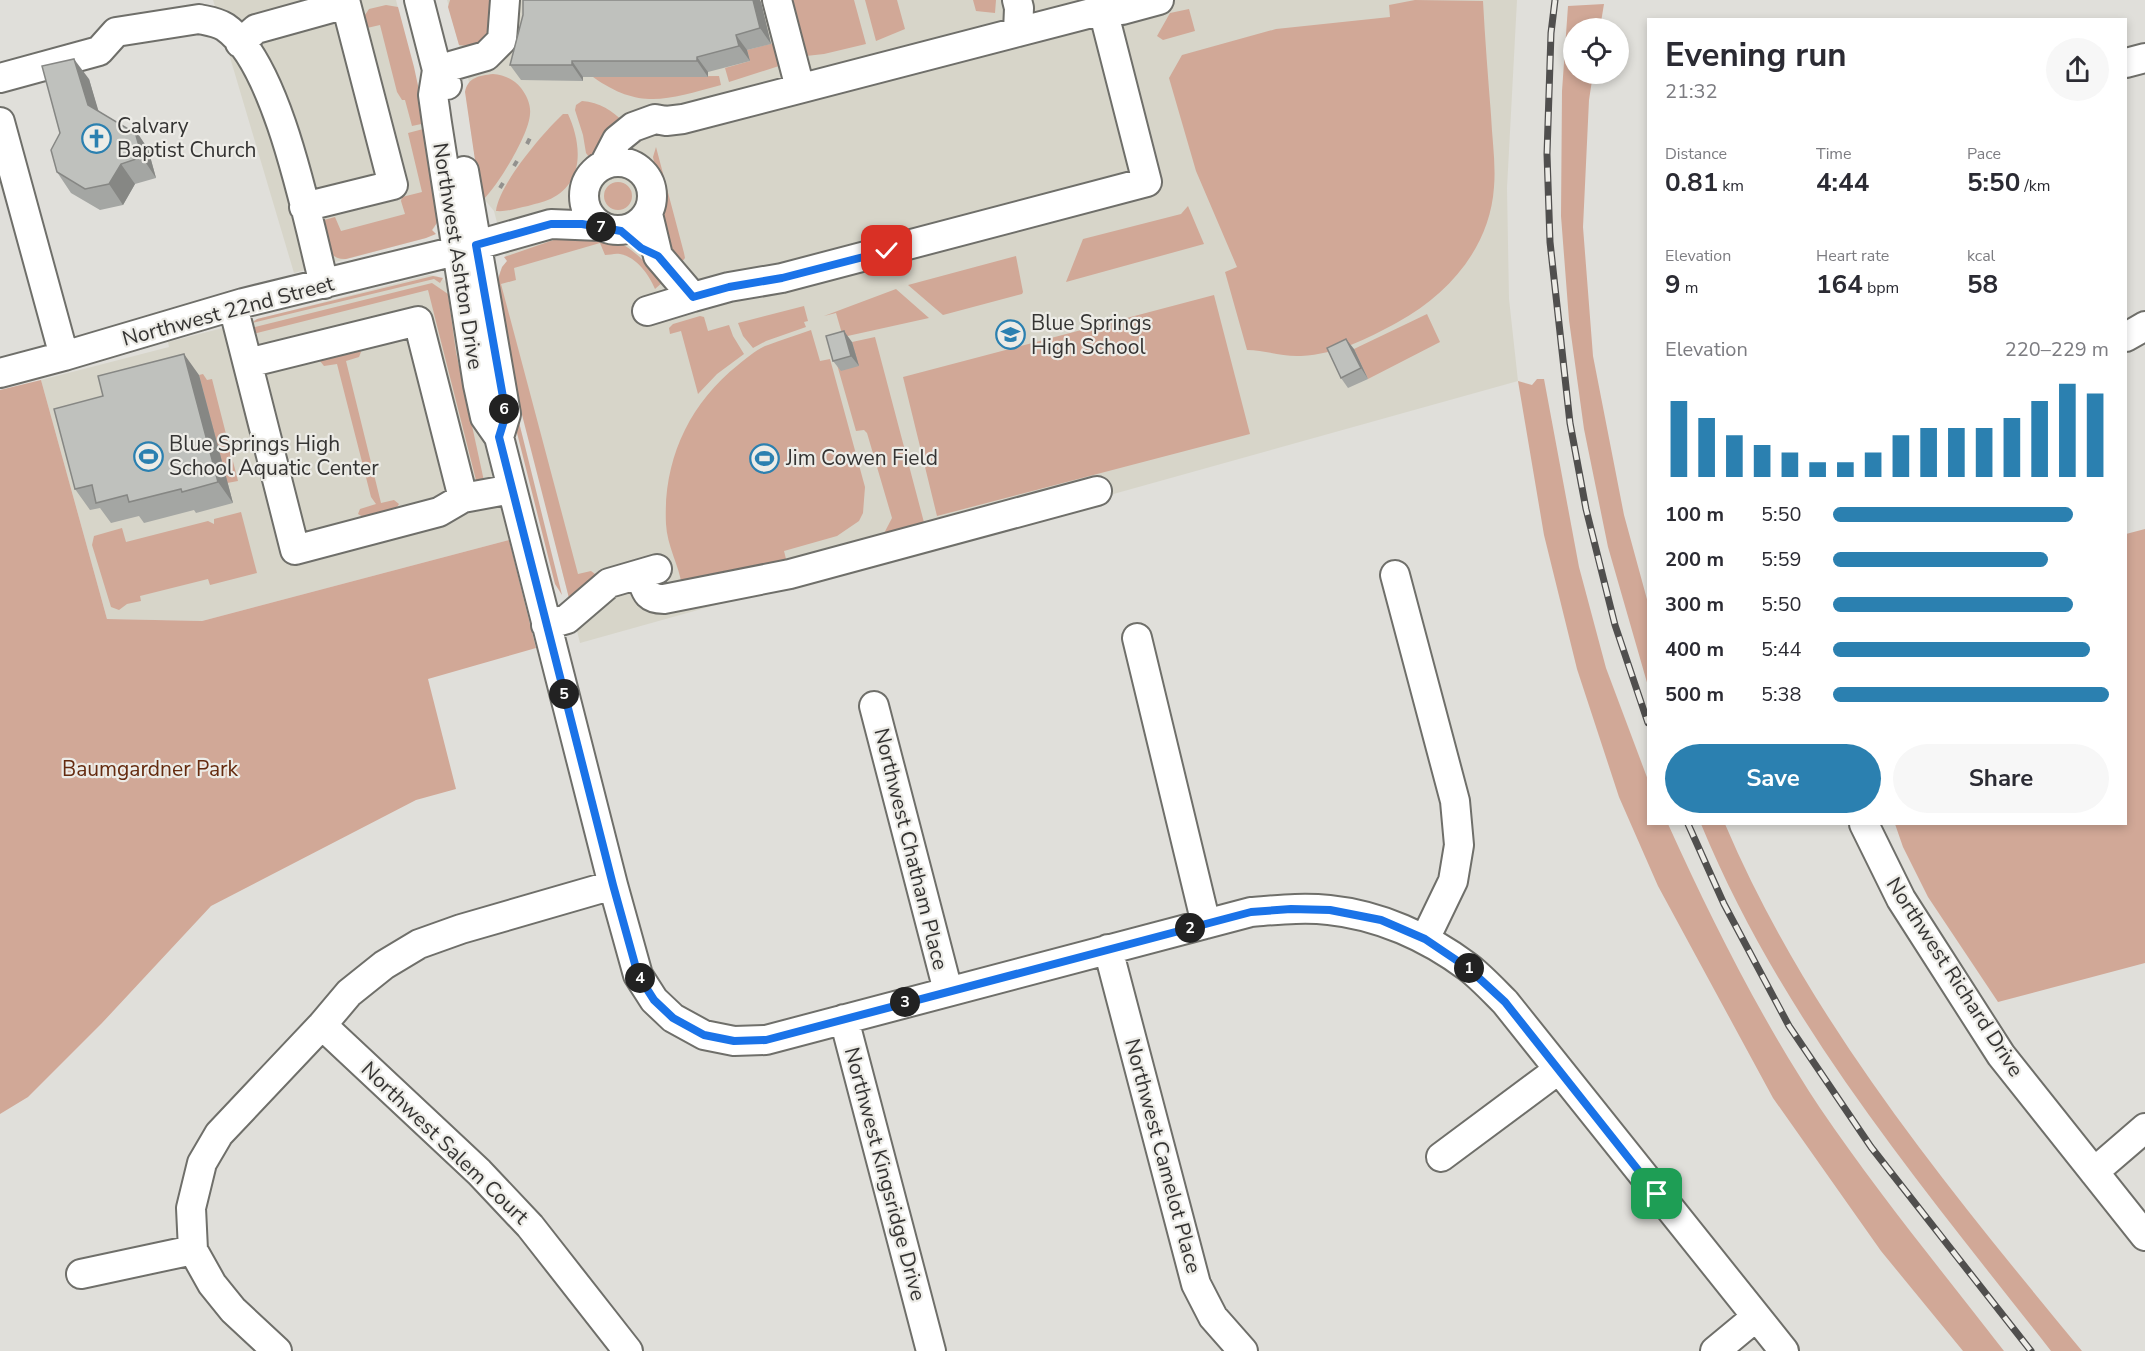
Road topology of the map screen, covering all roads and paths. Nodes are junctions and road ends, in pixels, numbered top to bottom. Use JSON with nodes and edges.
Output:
{"nodes":[{"id":1,"x":419,"y":0,"type":"edge"},
{"id":2,"x":505,"y":0,"type":"edge"},
{"id":3,"x":777,"y":0,"type":"edge"},
{"id":4,"x":1017,"y":0,"type":"edge"},
{"id":5,"x":1159,"y":0,"type":"edge"},
{"id":6,"x":354,"y":2,"type":"edge"},
{"id":7,"x":1103,"y":10,"type":"junction"},
{"id":8,"x":1018,"y":32,"type":"junction"},
{"id":9,"x":240,"y":43,"type":"junction"},
{"id":10,"x":2145,"y":58,"type":"edge"},
{"id":11,"x":2127,"y":63,"type":"edge"},
{"id":12,"x":437,"y":70,"type":"junction"},
{"id":13,"x":0,"y":78,"type":"edge"},
{"id":14,"x":800,"y":88,"type":"junction"},
{"id":15,"x":666,"y":121,"type":"junction"},
{"id":16,"x":0,"y":122,"type":"edge"},
{"id":17,"x":530,"y":138,"type":"dead end"},
{"id":18,"x":527,"y":144,"type":"dead end"},
{"id":19,"x":516,"y":161,"type":"dead end"},
{"id":20,"x":604,"y":165,"type":"junction"},
{"id":21,"x":514,"y":166,"type":"dead end"},
{"id":22,"x":638,"y":168,"type":"junction"},
{"id":23,"x":503,"y":183,"type":"dead end"},
{"id":24,"x":500,"y":188,"type":"dead end"},
{"id":25,"x":584,"y":193,"type":"junction"},
{"id":26,"x":304,"y":207,"type":"junction"},
{"id":27,"x":648,"y":214,"type":"junction"},
{"id":28,"x":551,"y":224,"type":"junction"},
{"id":29,"x":610,"y":228,"type":"junction"},
{"id":30,"x":466,"y":248,"type":"junction"},
{"id":31,"x":658,"y":256,"type":"junction"},
{"id":32,"x":324,"y":284,"type":"junction"},
{"id":33,"x":693,"y":297,"type":"junction"},
{"id":34,"x":233,"y":306,"type":"junction"},
{"id":35,"x":646,"y":311,"type":"dead end"},
{"id":36,"x":2145,"y":326,"type":"edge"},
{"id":37,"x":2127,"y":336,"type":"edge"},
{"id":38,"x":64,"y":356,"type":"junction"},
{"id":39,"x":248,"y":363,"type":"junction"},
{"id":40,"x":0,"y":373,"type":"edge"},
{"id":41,"x":512,"y":489,"type":"junction"},
{"id":42,"x":1097,"y":491,"type":"dead end"},
{"id":43,"x":463,"y":498,"type":"junction"},
{"id":44,"x":1395,"y":575,"type":"dead end"},
{"id":45,"x":546,"y":625,"type":"junction"},
{"id":46,"x":1137,"y":638,"type":"dead end"},
{"id":47,"x":874,"y":706,"type":"dead end"},
{"id":48,"x":1864,"y":825,"type":"edge"},
{"id":49,"x":613,"y":885,"type":"junction"},
{"id":50,"x":1206,"y":924,"type":"junction"},
{"id":51,"x":1425,"y":939,"type":"junction"},
{"id":52,"x":1108,"y":949,"type":"junction"},
{"id":53,"x":948,"y":991,"type":"junction"},
{"id":54,"x":844,"y":1018,"type":"junction"},
{"id":55,"x":322,"y":1025,"type":"junction"},
{"id":56,"x":1558,"y":1070,"type":"junction"},
{"id":57,"x":2145,"y":1128,"type":"edge"},
{"id":58,"x":1441,"y":1157,"type":"dead end"},
{"id":59,"x":2094,"y":1172,"type":"junction"},
{"id":60,"x":2145,"y":1236,"type":"edge"},
{"id":61,"x":194,"y":1250,"type":"junction"},
{"id":62,"x":81,"y":1274,"type":"dead end"},
{"id":63,"x":1756,"y":1317,"type":"junction"},
{"id":64,"x":277,"y":1351,"type":"edge"},
{"id":65,"x":628,"y":1351,"type":"edge"},
{"id":66,"x":931,"y":1351,"type":"edge"},
{"id":67,"x":1243,"y":1351,"type":"edge"},
{"id":68,"x":1715,"y":1351,"type":"edge"},
{"id":69,"x":1784,"y":1351,"type":"edge"}],
"edges":[{"from":1,"to":12,"type":"street","name":"Northwest Ashton Drive"},
{"from":2,"to":12,"type":"street"},
{"from":3,"to":14,"type":"street"},
{"from":4,"to":8,"type":"street"},
{"from":5,"to":7,"type":"street"},
{"from":6,"to":9,"type":"street"},
{"from":6,"to":26,"type":"street"},
{"from":7,"to":8,"type":"street"},
{"from":7,"to":33,"type":"street"},
{"from":8,"to":14,"type":"street"},
{"from":9,"to":13,"type":"street"},
{"from":9,"to":26,"type":"street"},
{"from":10,"to":11,"type":"street"},
{"from":12,"to":30,"type":"street","name":"Northwest Ashton Drive"},
{"from":14,"to":15,"type":"street"},
{"from":15,"to":20,"type":"street"},
{"from":15,"to":22,"type":"street"},
{"from":16,"to":38,"type":"street"},
{"from":17,"to":18,"type":"path"},
{"from":19,"to":21,"type":"path"},
{"from":20,"to":22,"type":"street"},
{"from":20,"to":25,"type":"street"},
{"from":22,"to":27,"type":"street"},
{"from":23,"to":24,"type":"path"},
{"from":25,"to":28,"type":"street"},
{"from":25,"to":29,"type":"street"},
{"from":26,"to":32,"type":"street"},
{"from":27,"to":29,"type":"street"},
{"from":27,"to":31,"type":"street"},
{"from":28,"to":29,"type":"street"},
{"from":28,"to":30,"type":"street","name":"Northwest 22nd Street"},
{"from":29,"to":31,"type":"street"},
{"from":30,"to":32,"type":"street","name":"Northwest 22nd Street"},
{"from":30,"to":41,"type":"street","name":"Northwest Ashton Drive"},
{"from":31,"to":33,"type":"street"},
{"from":32,"to":34,"type":"street","name":"Northwest 22nd Street"},
{"from":33,"to":35,"type":"street"},
{"from":34,"to":38,"type":"street","name":"Northwest 22nd Street"},
{"from":34,"to":39,"type":"street"},
{"from":36,"to":37,"type":"street"},
{"from":38,"to":40,"type":"street","name":"Northwest 22nd Street"},
{"from":39,"to":43,"type":"street"},
{"from":39,"to":43,"type":"street"},
{"from":41,"to":43,"type":"street"},
{"from":41,"to":45,"type":"street","name":"Northwest Ashton Drive"},
{"from":42,"to":45,"type":"street"},
{"from":44,"to":51,"type":"street"},
{"from":45,"to":49,"type":"street","name":"Northwest Ashton Drive"},
{"from":46,"to":50,"type":"street"},
{"from":47,"to":53,"type":"street","name":"Northwest Chatham Place"},
{"from":48,"to":59,"type":"street","name":"Northwest Richard Drive"},
{"from":49,"to":54,"type":"street","name":"Northwest Ashton Drive"},
{"from":49,"to":55,"type":"street"},
{"from":50,"to":51,"type":"street","name":"Northwest Kingsridge Drive"},
{"from":50,"to":52,"type":"street","name":"Northwest Kingsridge Drive"},
{"from":51,"to":56,"type":"street","name":"Northwest Kingsridge Drive"},
{"from":52,"to":53,"type":"street","name":"Northwest Kingsridge Drive"},
{"from":52,"to":67,"type":"street","name":"Northwest Camelot Place"},
{"from":53,"to":54,"type":"street","name":"Northwest Kingsridge Drive"},
{"from":54,"to":66,"type":"street","name":"Northwest Kingsridge Drive"},
{"from":55,"to":61,"type":"street"},
{"from":55,"to":65,"type":"street","name":"Northwest Salem Court"},
{"from":56,"to":58,"type":"street"},
{"from":56,"to":63,"type":"street","name":"Northwest Kingsridge Drive"},
{"from":57,"to":59,"type":"street"},
{"from":59,"to":60,"type":"street","name":"Northwest Richard Drive"},
{"from":61,"to":62,"type":"street"},
{"from":61,"to":64,"type":"street"},
{"from":63,"to":68,"type":"street"},
{"from":63,"to":69,"type":"street","name":"Northwest Kingsridge Drive"}]}
